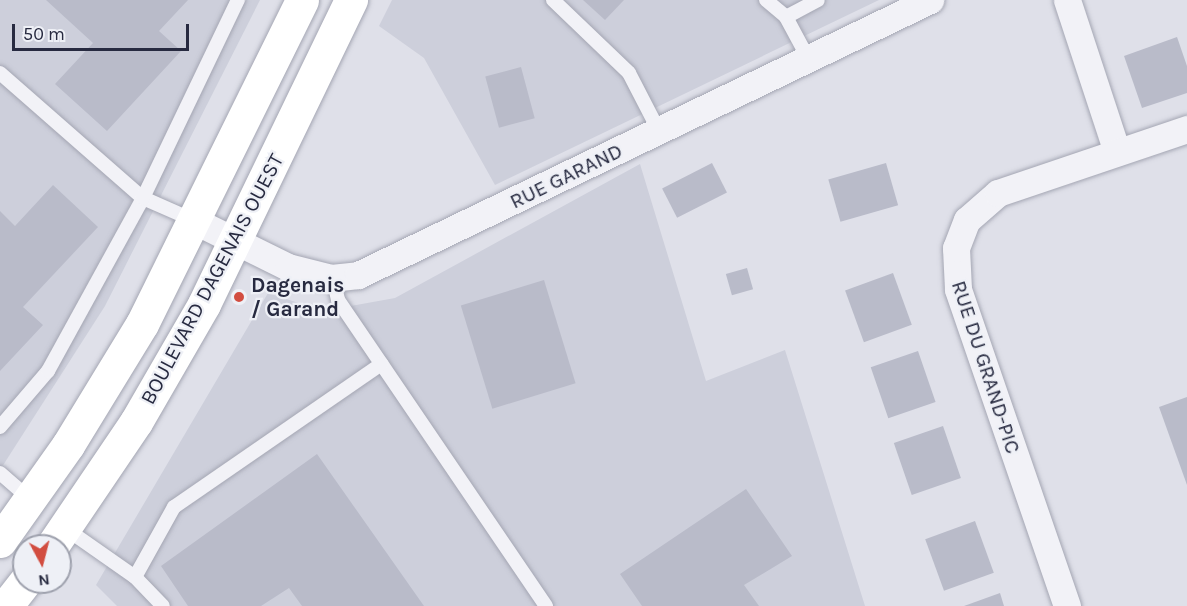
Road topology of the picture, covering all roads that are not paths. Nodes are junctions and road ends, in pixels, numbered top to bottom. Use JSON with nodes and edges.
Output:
{"nodes":[{"id":1,"x":238,"y":0,"type":"edge"},
{"id":2,"x":302,"y":0,"type":"edge"},
{"id":3,"x":351,"y":0,"type":"edge"},
{"id":4,"x":553,"y":0,"type":"edge"},
{"id":5,"x":766,"y":0,"type":"edge"},
{"id":6,"x":818,"y":0,"type":"edge"},
{"id":7,"x":930,"y":0,"type":"edge"},
{"id":8,"x":1067,"y":0,"type":"edge"},
{"id":9,"x":786,"y":18,"type":"junction"},
{"id":10,"x":808,"y":58,"type":"junction"},
{"id":11,"x":0,"y":73,"type":"edge"},
{"id":12,"x":1187,"y":129,"type":"edge"},
{"id":13,"x":659,"y":131,"type":"junction"},
{"id":14,"x":1116,"y":152,"type":"junction"},
{"id":15,"x":143,"y":198,"type":"junction"},
{"id":16,"x":195,"y":221,"type":"junction"},
{"id":17,"x":235,"y":243,"type":"junction"},
{"id":18,"x":333,"y":278,"type":"junction"},
{"id":19,"x":381,"y":364,"type":"junction"},
{"id":20,"x":0,"y":427,"type":"edge"},
{"id":21,"x":0,"y":473,"type":"edge"},
{"id":22,"x":30,"y":499,"type":"junction"},
{"id":23,"x":61,"y":534,"type":"edge"},
{"id":24,"x":0,"y":541,"type":"edge"},
{"id":25,"x":72,"y":544,"type":"edge"},
{"id":26,"x":135,"y":577,"type":"junction"},
{"id":27,"x":16,"y":594,"type":"edge"},
{"id":28,"x":6,"y":606,"type":"edge"},
{"id":29,"x":163,"y":606,"type":"edge"},
{"id":30,"x":546,"y":606,"type":"edge"},
{"id":31,"x":1067,"y":606,"type":"edge"}],
"edges":[{"from":1,"to":15,"type":"lane"},
{"from":2,"to":16,"type":"main road","name":"BOULEVARD DAGENAIS OUEST"},
{"from":3,"to":17,"type":"main road","name":"BOULEVARD DAGENAIS OUEST"},
{"from":4,"to":13,"type":"lane"},
{"from":5,"to":9,"type":"lane"},
{"from":6,"to":9,"type":"lane"},
{"from":7,"to":10,"type":"street","name":"RUE GARAND"},
{"from":8,"to":14,"type":"street"},
{"from":9,"to":10,"type":"lane"},
{"from":10,"to":13,"type":"street","name":"RUE GARAND"},
{"from":11,"to":15,"type":"lane"},
{"from":12,"to":14,"type":"street","name":"RUE DU GRAND-PIC"},
{"from":13,"to":18,"type":"street","name":"RUE GARAND"},
{"from":14,"to":31,"type":"street","name":"RUE DU GRAND-PIC"},
{"from":15,"to":16,"type":"lane"},
{"from":15,"to":20,"type":"lane"},
{"from":16,"to":17,"type":"street","name":"RUE GARAND"},
{"from":16,"to":22,"type":"main road","name":"BOULEVARD DAGENAIS OUEST"},
{"from":17,"to":18,"type":"street","name":"RUE GARAND"},
{"from":17,"to":23,"type":"main road","name":"BOULEVARD DAGENAIS OUEST"},
{"from":18,"to":19,"type":"lane"},
{"from":19,"to":26,"type":"lane"},
{"from":19,"to":30,"type":"lane"},
{"from":21,"to":22,"type":"lane"},
{"from":22,"to":24,"type":"main road","name":"BOULEVARD DAGENAIS OUEST"},
{"from":25,"to":26,"type":"lane"},
{"from":26,"to":29,"type":"lane"},
{"from":27,"to":28,"type":"main road"}]}
